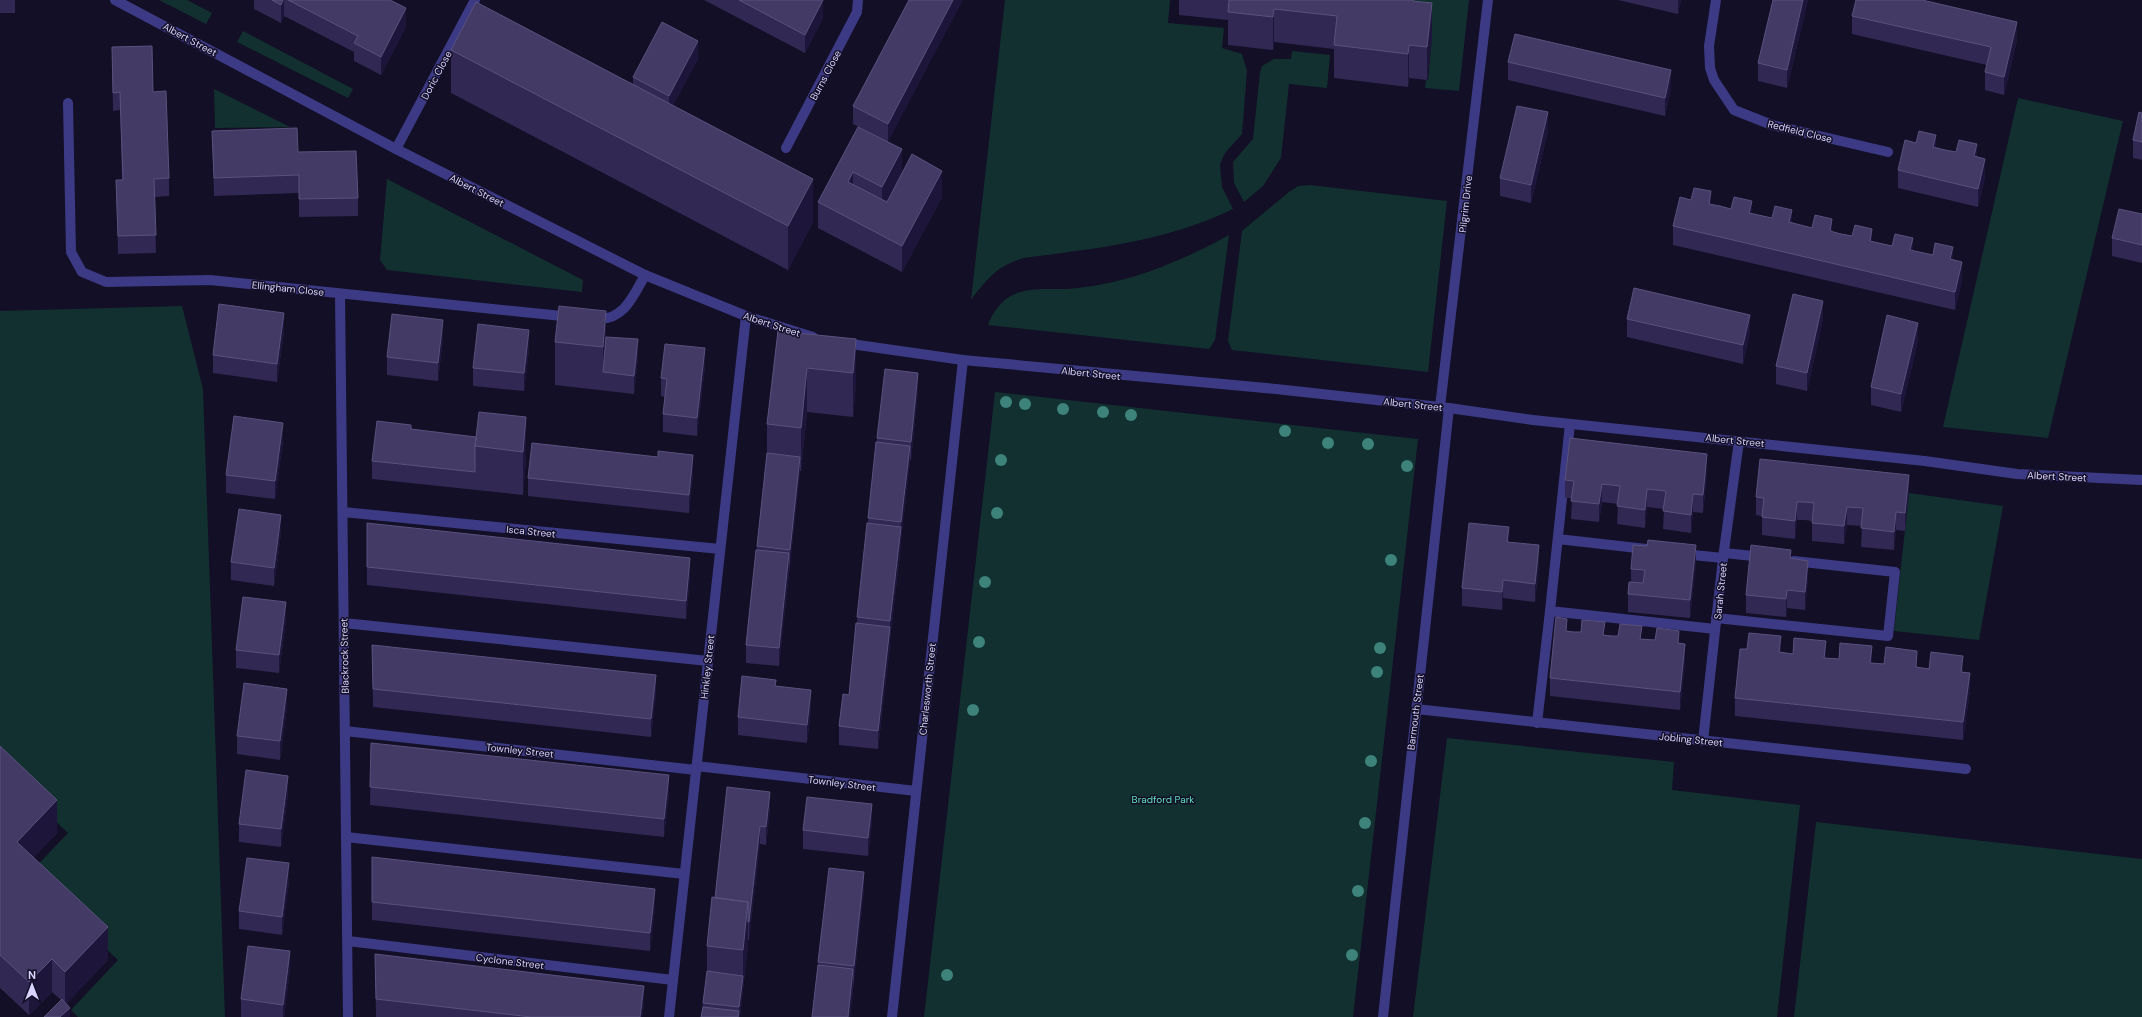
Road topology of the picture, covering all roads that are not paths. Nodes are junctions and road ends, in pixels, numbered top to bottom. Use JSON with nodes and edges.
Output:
{"nodes":[{"id":1,"x":115,"y":0,"type":"edge"},
{"id":2,"x":475,"y":0,"type":"edge"},
{"id":3,"x":858,"y":0,"type":"edge"},
{"id":4,"x":1488,"y":0,"type":"edge"},
{"id":5,"x":1716,"y":0,"type":"edge"},
{"id":6,"x":68,"y":103,"type":"dead end"},
{"id":7,"x":786,"y":148,"type":"dead end"},
{"id":8,"x":396,"y":149,"type":"junction"},
{"id":9,"x":1888,"y":152,"type":"dead end"},
{"id":10,"x":645,"y":275,"type":"junction"},
{"id":11,"x":340,"y":294,"type":"junction"},
{"id":12,"x":746,"y":316,"type":"junction"},
{"id":13,"x":963,"y":360,"type":"junction"},
{"id":14,"x":1445,"y":408,"type":"junction"},
{"id":15,"x":1570,"y":424,"type":"junction"},
{"id":16,"x":1739,"y":441,"type":"junction"},
{"id":17,"x":2142,"y":480,"type":"edge"},
{"id":18,"x":343,"y":512,"type":"junction"},
{"id":19,"x":1558,"y":539,"type":"junction"},
{"id":20,"x":720,"y":549,"type":"junction"},
{"id":21,"x":1659,"y":551,"type":"edge"},
{"id":22,"x":1674,"y":553,"type":"edge"},
{"id":23,"x":1723,"y":556,"type":"junction"},
{"id":24,"x":1550,"y":611,"type":"junction"},
{"id":25,"x":1716,"y":618,"type":"junction"},
{"id":26,"x":344,"y":623,"type":"junction"},
{"id":27,"x":1716,"y":629,"type":"junction"},
{"id":28,"x":708,"y":661,"type":"junction"},
{"id":29,"x":1416,"y":710,"type":"junction"},
{"id":30,"x":1537,"y":723,"type":"junction"},
{"id":31,"x":345,"y":731,"type":"junction"},
{"id":32,"x":1703,"y":741,"type":"junction"},
{"id":33,"x":696,"y":768,"type":"junction"},
{"id":34,"x":1966,"y":769,"type":"dead end"},
{"id":35,"x":916,"y":791,"type":"junction"},
{"id":36,"x":346,"y":837,"type":"junction"},
{"id":37,"x":684,"y":874,"type":"junction"},
{"id":38,"x":348,"y":941,"type":"junction"},
{"id":39,"x":673,"y":980,"type":"junction"},
{"id":40,"x":348,"y":1017,"type":"edge"},
{"id":41,"x":669,"y":1017,"type":"edge"},
{"id":42,"x":892,"y":1017,"type":"edge"},
{"id":43,"x":1384,"y":1017,"type":"edge"}],
"edges":[{"from":1,"to":8,"type":"street","name":"Albert Street"},
{"from":2,"to":8,"type":"street","name":"Doric Close"},
{"from":3,"to":7,"type":"street","name":"Burns Close"},
{"from":4,"to":14,"type":"street","name":"Pilgrim Drive"},
{"from":5,"to":9,"type":"street","name":"Redfield Close"},
{"from":6,"to":11,"type":"street","name":"Ellingham Close"},
{"from":8,"to":10,"type":"street","name":"Albert Street"},
{"from":10,"to":11,"type":"street","name":"Ellingham Close"},
{"from":10,"to":12,"type":"street","name":"Albert Street"},
{"from":11,"to":18,"type":"street","name":"Blackrock Street"},
{"from":12,"to":13,"type":"street","name":"Albert Street"},
{"from":12,"to":20,"type":"street","name":"Hinkley Street"},
{"from":13,"to":14,"type":"street","name":"Albert Street"},
{"from":13,"to":35,"type":"street","name":"Charlesworth Street"},
{"from":14,"to":15,"type":"street","name":"Albert Street"},
{"from":14,"to":29,"type":"street","name":"Barmouth Street"},
{"from":15,"to":16,"type":"street","name":"Albert Street"},
{"from":15,"to":19,"type":"street"},
{"from":16,"to":17,"type":"street","name":"Albert Street"},
{"from":16,"to":23,"type":"street","name":"Sarah Street"},
{"from":18,"to":20,"type":"street","name":"Isca Street"},
{"from":18,"to":26,"type":"street","name":"Blackrock Street"},
{"from":19,"to":21,"type":"street"},
{"from":19,"to":24,"type":"street"},
{"from":20,"to":28,"type":"street","name":"Hinkley Street"},
{"from":22,"to":23,"type":"street"},
{"from":23,"to":25,"type":"street","name":"Sarah Street"},
{"from":23,"to":25,"type":"street"},
{"from":24,"to":27,"type":"street"},
{"from":24,"to":30,"type":"street"},
{"from":25,"to":27,"type":"street","name":"Sarah Street"},
{"from":26,"to":28,"type":"street"},
{"from":26,"to":31,"type":"street","name":"Blackrock Street"},
{"from":27,"to":32,"type":"street","name":"Sarah Street"},
{"from":28,"to":33,"type":"street","name":"Hinkley Street"},
{"from":29,"to":30,"type":"street","name":"Jobling Street"},
{"from":29,"to":43,"type":"street","name":"Barmouth Street"},
{"from":30,"to":32,"type":"street","name":"Jobling Street"},
{"from":31,"to":33,"type":"street","name":"Townley Street"},
{"from":31,"to":36,"type":"street","name":"Blackrock Street"},
{"from":32,"to":34,"type":"street","name":"Jobling Street"},
{"from":33,"to":35,"type":"street","name":"Townley Street"},
{"from":33,"to":37,"type":"street","name":"Hinkley Street"},
{"from":35,"to":42,"type":"street","name":"Charlesworth Street"},
{"from":36,"to":37,"type":"street"},
{"from":36,"to":38,"type":"street","name":"Blackrock Street"},
{"from":37,"to":39,"type":"street","name":"Hinkley Street"},
{"from":38,"to":39,"type":"street","name":"Cyclone Street"},
{"from":38,"to":40,"type":"street","name":"Blackrock Street"},
{"from":39,"to":41,"type":"street","name":"Hinkley Street"}]}
